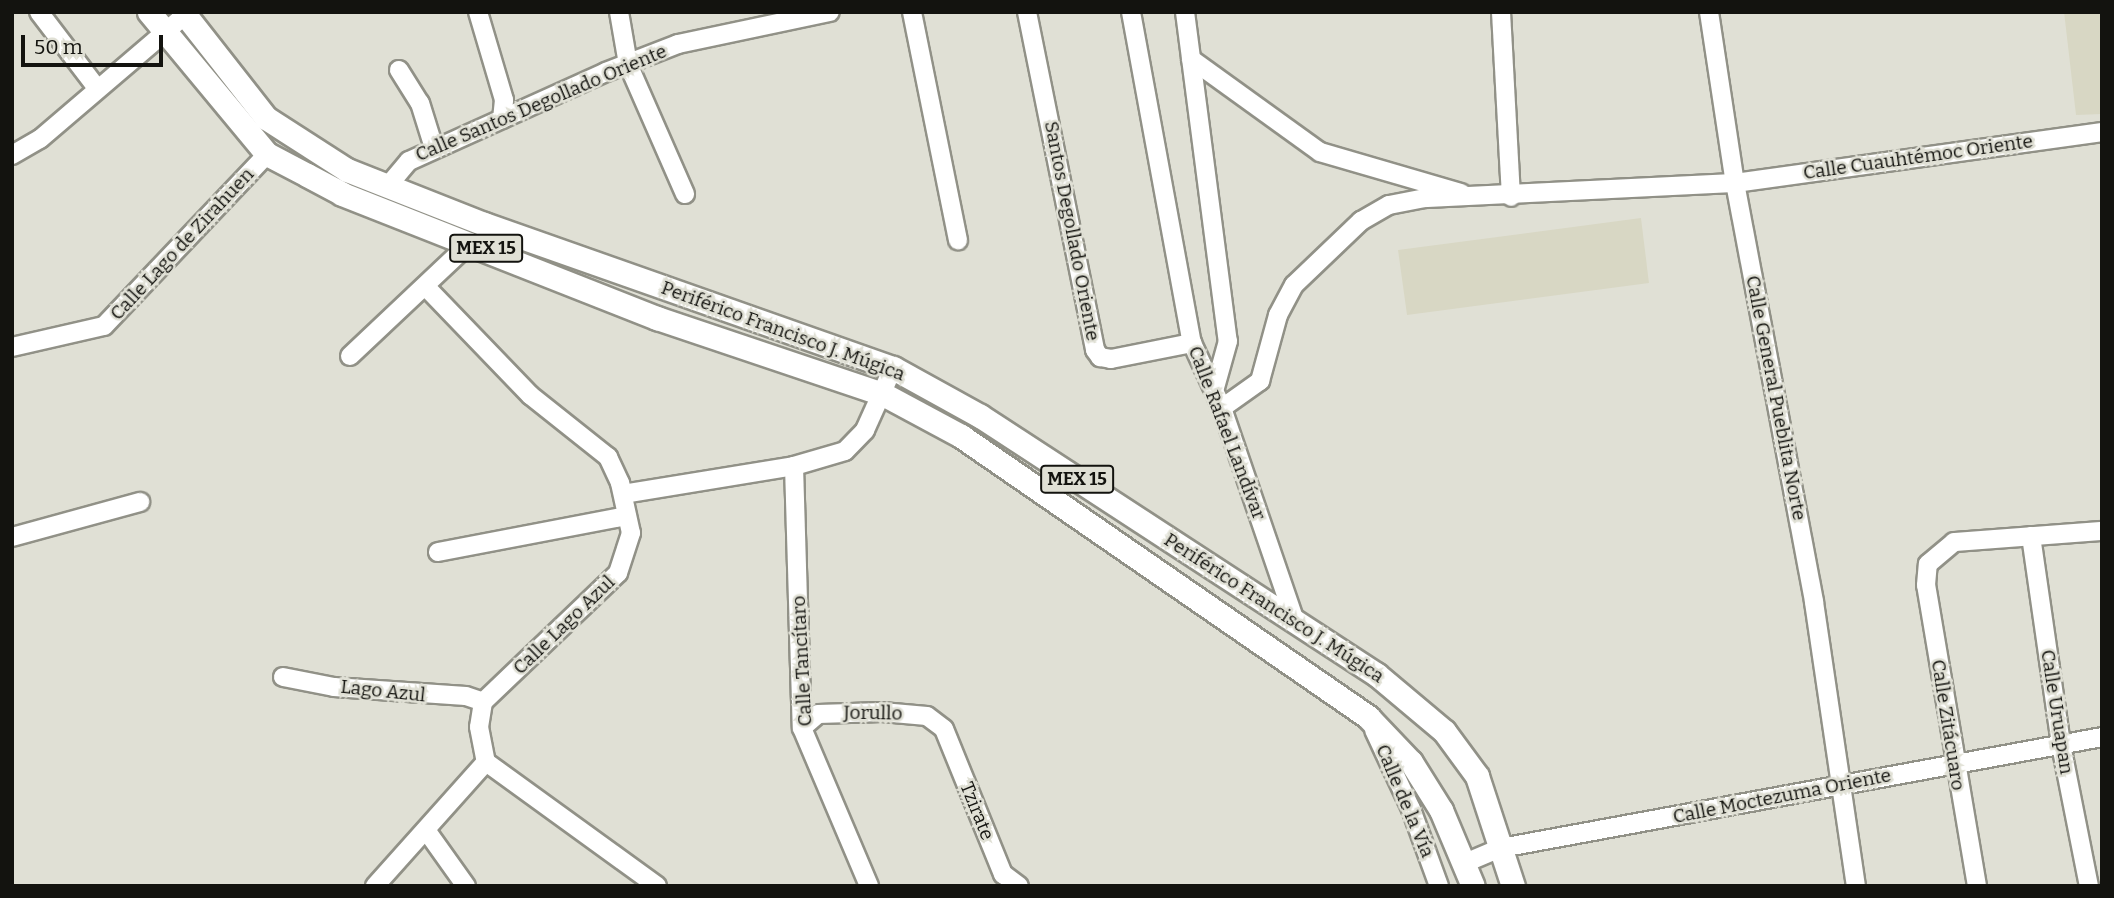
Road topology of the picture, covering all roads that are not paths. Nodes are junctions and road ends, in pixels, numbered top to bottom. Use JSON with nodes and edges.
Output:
{"nodes":[{"id":1,"x":39,"y":12,"type":"edge"},
{"id":2,"x":149,"y":12,"type":"edge"},
{"id":3,"x":478,"y":12,"type":"edge"},
{"id":4,"x":619,"y":12,"type":"edge"},
{"id":5,"x":830,"y":12,"type":"edge"},
{"id":6,"x":912,"y":12,"type":"edge"},
{"id":7,"x":1027,"y":12,"type":"edge"},
{"id":8,"x":1131,"y":12,"type":"edge"},
{"id":9,"x":1185,"y":12,"type":"edge"},
{"id":10,"x":1501,"y":12,"type":"edge"},
{"id":11,"x":1709,"y":12,"type":"edge"},
{"id":12,"x":184,"y":14,"type":"edge"},
{"id":13,"x":757,"y":18,"type":"edge"},
{"id":14,"x":164,"y":32,"type":"junction"},
{"id":15,"x":1191,"y":59,"type":"junction"},
{"id":16,"x":628,"y":64,"type":"junction"},
{"id":17,"x":399,"y":70,"type":"dead end"},
{"id":18,"x":97,"y":88,"type":"junction"},
{"id":19,"x":502,"y":119,"type":"junction"},
{"id":20,"x":2102,"y":132,"type":"edge"},
{"id":21,"x":434,"y":148,"type":"junction"},
{"id":22,"x":267,"y":154,"type":"junction"},
{"id":23,"x":12,"y":155,"type":"edge"},
{"id":24,"x":1735,"y":183,"type":"junction"},
{"id":25,"x":387,"y":187,"type":"junction"},
{"id":26,"x":685,"y":194,"type":"dead end"},
{"id":27,"x":1468,"y":196,"type":"junction"},
{"id":28,"x":1511,"y":197,"type":"junction"},
{"id":29,"x":958,"y":240,"type":"dead end"},
{"id":30,"x":471,"y":242,"type":"junction"},
{"id":31,"x":427,"y":288,"type":"junction"},
{"id":32,"x":1192,"y":343,"type":"junction"},
{"id":33,"x":12,"y":347,"type":"edge"},
{"id":34,"x":350,"y":356,"type":"dead end"},
{"id":35,"x":893,"y":368,"type":"junction"},
{"id":36,"x":1214,"y":391,"type":"junction"},
{"id":37,"x":883,"y":394,"type":"junction"},
{"id":38,"x":1222,"y":408,"type":"junction"},
{"id":39,"x":794,"y":466,"type":"junction"},
{"id":40,"x":623,"y":494,"type":"junction"},
{"id":41,"x":140,"y":502,"type":"dead end"},
{"id":42,"x":627,"y":516,"type":"junction"},
{"id":43,"x":2102,"y":531,"type":"edge"},
{"id":44,"x":2031,"y":536,"type":"junction"},
{"id":45,"x":12,"y":537,"type":"edge"},
{"id":46,"x":438,"y":552,"type":"dead end"},
{"id":47,"x":1295,"y":621,"type":"junction"},
{"id":48,"x":1376,"y":674,"type":"junction"},
{"id":49,"x":283,"y":677,"type":"dead end"},
{"id":50,"x":484,"y":702,"type":"junction"},
{"id":51,"x":1360,"y":711,"type":"junction"},
{"id":52,"x":802,"y":728,"type":"junction"},
{"id":53,"x":944,"y":729,"type":"joint"},
{"id":54,"x":2102,"y":737,"type":"edge"},
{"id":55,"x":2061,"y":745,"type":"junction"},
{"id":56,"x":486,"y":762,"type":"junction"},
{"id":57,"x":1954,"y":764,"type":"junction"},
{"id":58,"x":1842,"y":785,"type":"junction"},
{"id":59,"x":426,"y":830,"type":"junction"},
{"id":60,"x":1501,"y":848,"type":"junction"},
{"id":61,"x":1465,"y":863,"type":"junction"},
{"id":62,"x":375,"y":886,"type":"edge"},
{"id":63,"x":466,"y":886,"type":"edge"},
{"id":64,"x":657,"y":886,"type":"edge"},
{"id":65,"x":869,"y":886,"type":"edge"},
{"id":66,"x":1019,"y":886,"type":"edge"},
{"id":67,"x":1439,"y":886,"type":"edge"},
{"id":68,"x":1473,"y":886,"type":"edge"},
{"id":69,"x":1513,"y":886,"type":"edge"},
{"id":70,"x":1856,"y":886,"type":"edge"},
{"id":71,"x":1977,"y":886,"type":"edge"},
{"id":72,"x":2090,"y":886,"type":"edge"}],
"edges":[{"from":1,"to":18,"type":"street"},
{"from":2,"to":14,"type":"main road","name":"Periférico Francisco J. Múgica","number":"MEX 15"},
{"from":3,"to":19,"type":"street"},
{"from":4,"to":16,"type":"street"},
{"from":5,"to":13,"type":"street","name":"Calle Santos Degollado Oriente"},
{"from":6,"to":29,"type":"street"},
{"from":7,"to":32,"type":"street","name":"Santos Degollado Oriente"},
{"from":8,"to":32,"type":"street","name":"Calle Rafael Landívar"},
{"from":9,"to":15,"type":"street"},
{"from":10,"to":28,"type":"street"},
{"from":11,"to":24,"type":"street","name":"Calle General Pueblita Norte"},
{"from":12,"to":14,"type":"street"},
{"from":12,"to":25,"type":"main road","name":"Periférico Francisco J. Múgica","number":"MEX 15"},
{"from":13,"to":16,"type":"street","name":"Calle Santos Degollado Oriente"},
{"from":14,"to":18,"type":"street"},
{"from":14,"to":22,"type":"main road","name":"Periférico Francisco J. Múgica","number":"MEX 15"},
{"from":15,"to":27,"type":"street"},
{"from":15,"to":36,"type":"street"},
{"from":16,"to":19,"type":"street","name":"Calle Santos Degollado Oriente"},
{"from":16,"to":26,"type":"street"},
{"from":17,"to":21,"type":"street"},
{"from":18,"to":23,"type":"street"},
{"from":19,"to":21,"type":"street","name":"Calle Santos Degollado Oriente"},
{"from":20,"to":24,"type":"street","name":"Calle Cuauhtémoc Oriente"},
{"from":21,"to":25,"type":"street","name":"Calle Santos Degollado Oriente"},
{"from":22,"to":30,"type":"main road","name":"Periférico Francisco J. Múgica","number":"MEX 15"},
{"from":22,"to":33,"type":"street","name":"Calle Lago de Zirahuen"},
{"from":24,"to":28,"type":"street","name":"Calle Cuauhtémoc Oriente"},
{"from":24,"to":58,"type":"street","name":"Calle General Pueblita Norte"},
{"from":25,"to":35,"type":"main road","name":"Periférico Francisco J. Múgica","number":"MEX 15"},
{"from":27,"to":28,"type":"street","name":"Calle Cuauhtémoc Oriente"},
{"from":27,"to":38,"type":"street"},
{"from":30,"to":31,"type":"street"},
{"from":30,"to":37,"type":"main road","name":"Periférico Francisco J. Múgica","number":"MEX 15"},
{"from":31,"to":34,"type":"street"},
{"from":31,"to":40,"type":"street","name":"Calle Lago Azul"},
{"from":32,"to":36,"type":"street","name":"Calle Rafael Landívar"},
{"from":35,"to":37,"type":"street"},
{"from":35,"to":47,"type":"main road","name":"Periférico Francisco J. Múgica","number":"MEX 15"},
{"from":36,"to":38,"type":"street","name":"Calle Rafael Landívar"},
{"from":37,"to":39,"type":"street"},
{"from":37,"to":51,"type":"main road","name":"Periférico Francisco J. Múgica","number":"MEX 15"},
{"from":38,"to":47,"type":"street","name":"Calle Rafael Landívar"},
{"from":39,"to":40,"type":"street"},
{"from":39,"to":52,"type":"street","name":"Calle Tancítaro"},
{"from":40,"to":42,"type":"street","name":"Calle Lago Azul"},
{"from":41,"to":45,"type":"street"},
{"from":42,"to":46,"type":"street"},
{"from":42,"to":50,"type":"street","name":"Calle Lago Azul"},
{"from":43,"to":44,"type":"street"},
{"from":44,"to":55,"type":"street","name":"Calle Uruapan"},
{"from":44,"to":57,"type":"street","name":"Calle Zitácuaro"},
{"from":47,"to":48,"type":"main road","name":"Periférico Francisco J. Múgica","number":"MEX 15"},
{"from":48,"to":51,"type":"main road"},
{"from":48,"to":60,"type":"main road","name":"Periférico Francisco J. Múgica","number":"MEX 15"},
{"from":49,"to":50,"type":"street","name":"Lago Azul"},
{"from":50,"to":56,"type":"street"},
{"from":51,"to":61,"type":"main road","name":"Periférico Francisco J. Múgica","number":"MEX 15"},
{"from":51,"to":67,"type":"street","name":"Calle de la Vía"},
{"from":52,"to":53,"type":"street","name":"Jorullo"},
{"from":52,"to":65,"type":"street","name":"Calle Tancítaro"},
{"from":53,"to":66,"type":"street","name":"Tzirate"},
{"from":54,"to":55,"type":"street","name":"Calle Moctezuma Oriente"},
{"from":55,"to":57,"type":"street","name":"Calle Moctezuma Oriente"},
{"from":55,"to":72,"type":"street","name":"Calle Uruapan"},
{"from":56,"to":59,"type":"street"},
{"from":56,"to":64,"type":"street"},
{"from":57,"to":58,"type":"street","name":"Calle Moctezuma Oriente"},
{"from":57,"to":71,"type":"street","name":"Calle Zitácuaro"},
{"from":58,"to":60,"type":"street","name":"Calle Moctezuma Oriente"},
{"from":58,"to":70,"type":"street","name":"Calle General Pueblita Norte"},
{"from":59,"to":62,"type":"street"},
{"from":59,"to":63,"type":"street"},
{"from":60,"to":61,"type":"street","name":"Calle Moctezuma Oriente"},
{"from":60,"to":69,"type":"main road","name":"Periférico Francisco J. Múgica","number":"MEX 15"},
{"from":61,"to":68,"type":"main road","name":"Periférico Francisco J. Múgica","number":"MEX 15"}]}
